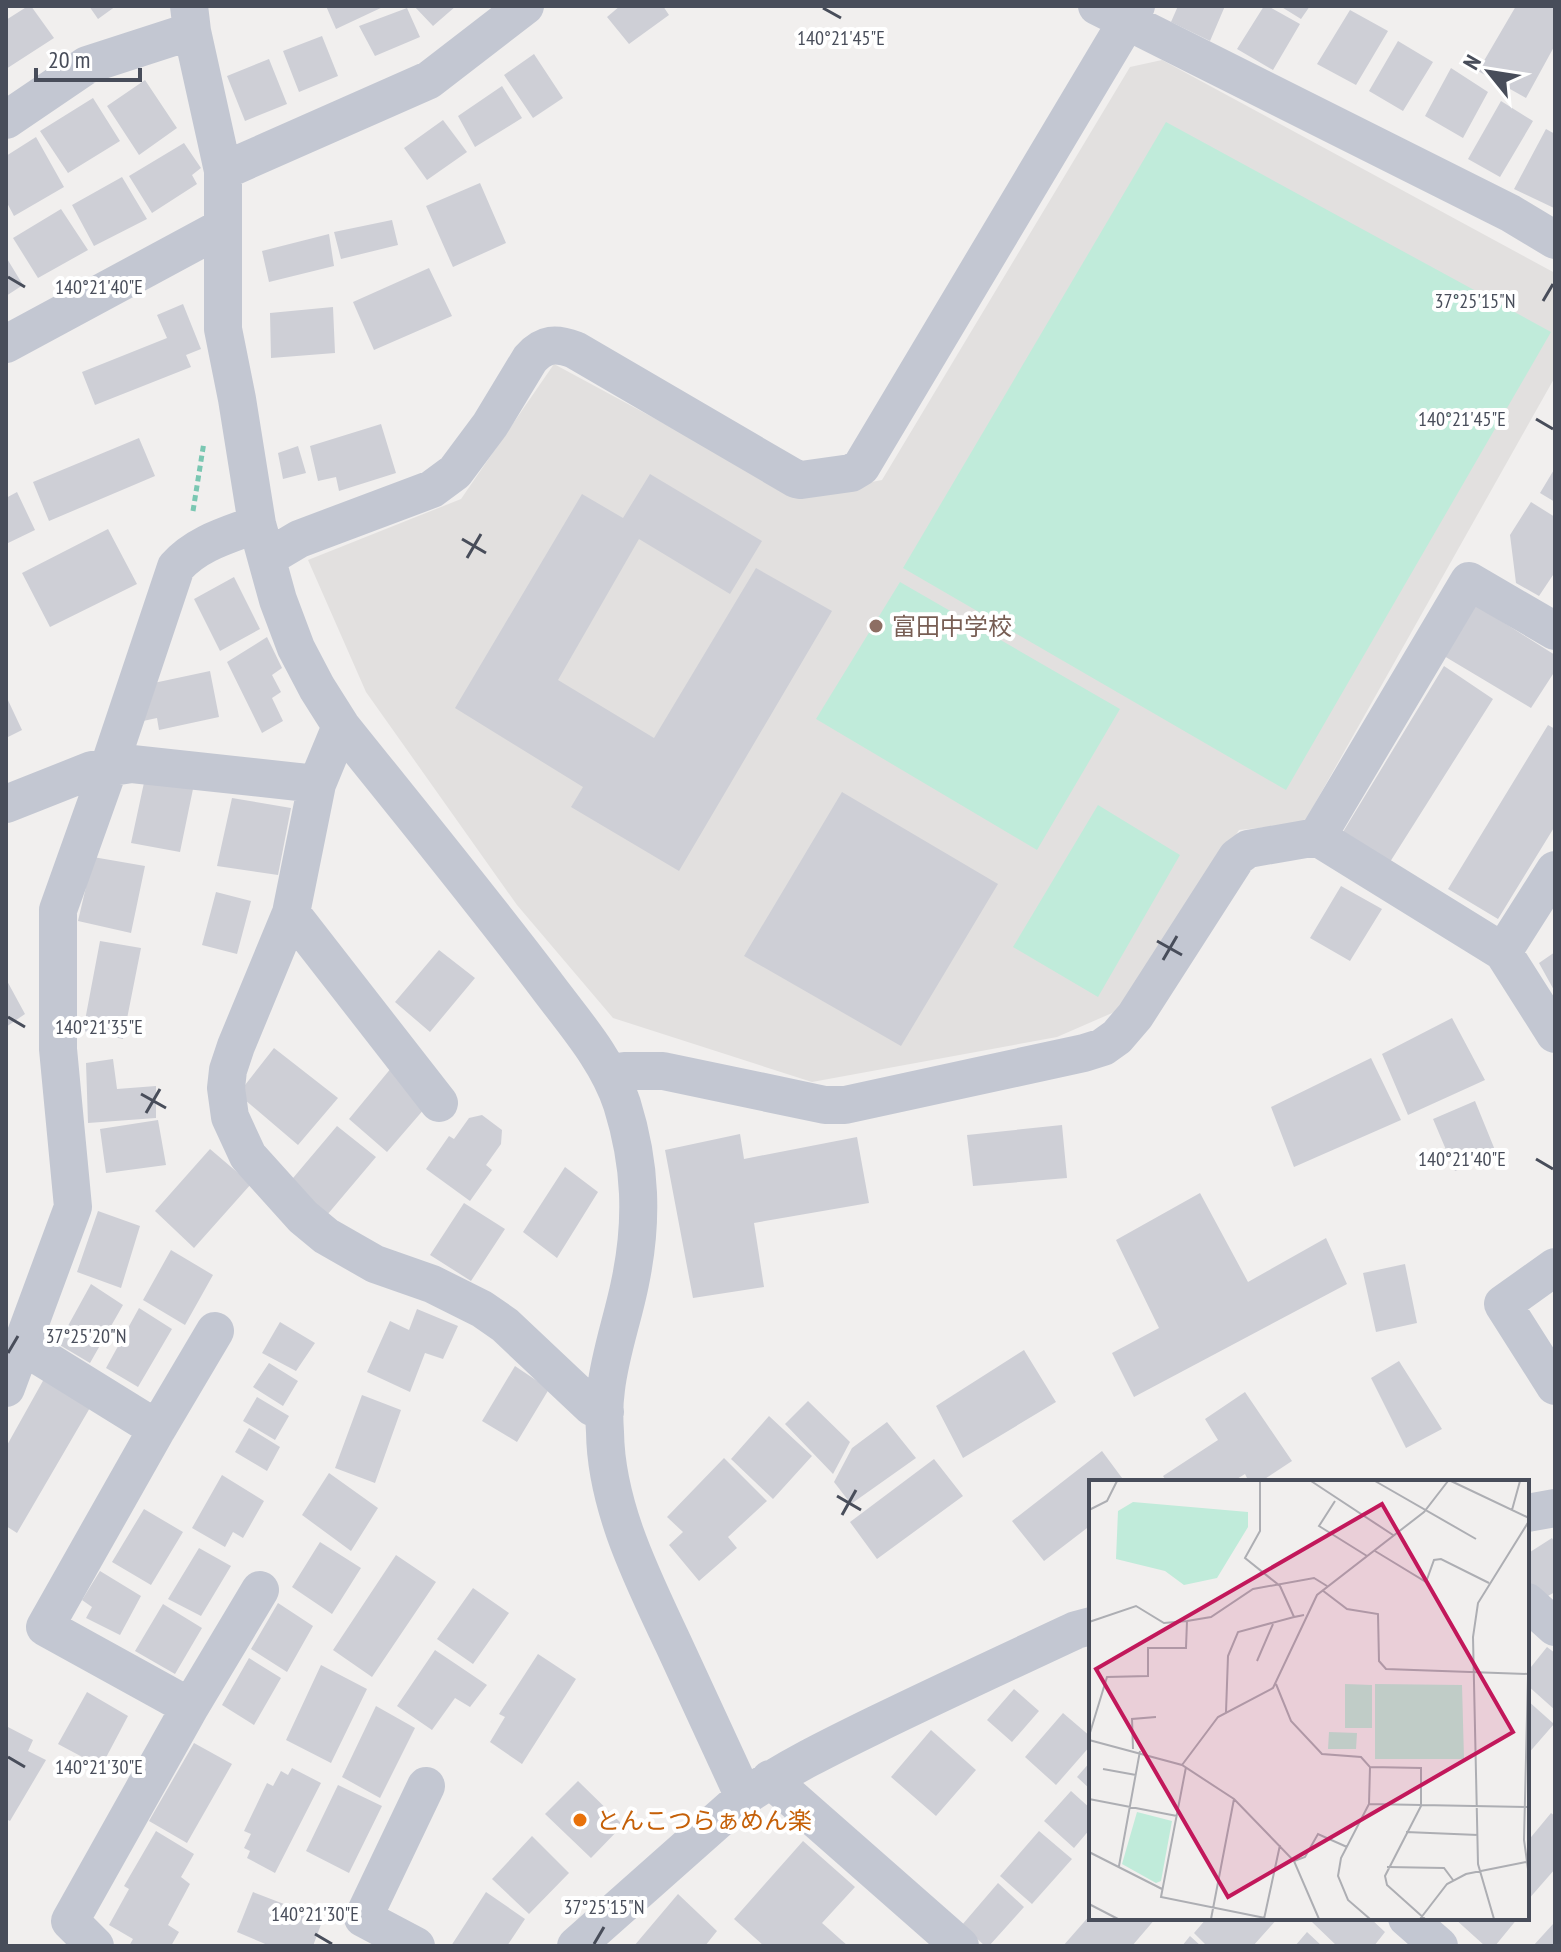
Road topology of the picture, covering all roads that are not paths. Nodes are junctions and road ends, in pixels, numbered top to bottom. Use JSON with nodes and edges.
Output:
{"nodes":[{"id":1,"x":525,"y":6,"type":"edge"},
{"id":2,"x":1119,"y":11,"type":"edge"},
{"id":3,"x":191,"y":18,"type":"edge"},
{"id":4,"x":6,"y":120,"type":"edge"},
{"id":5,"x":223,"y":171,"type":"junction"},
{"id":6,"x":223,"y":227,"type":"junction"},
{"id":7,"x":1555,"y":240,"type":"edge"},
{"id":8,"x":6,"y":344,"type":"edge"},
{"id":9,"x":262,"y":541,"type":"junction"},
{"id":10,"x":1555,"y":631,"type":"edge"},
{"id":11,"x":341,"y":726,"type":"junction"},
{"id":12,"x":109,"y":767,"type":"junction"},
{"id":13,"x":317,"y":784,"type":"junction"},
{"id":14,"x":6,"y":804,"type":"edge"},
{"id":15,"x":1317,"y":837,"type":"junction"},
{"id":16,"x":1555,"y":870,"type":"edge"},
{"id":17,"x":291,"y":913,"type":"junction"},
{"id":18,"x":1503,"y":952,"type":"junction"},
{"id":19,"x":1555,"y":1034,"type":"edge"},
{"id":20,"x":610,"y":1074,"type":"junction"},
{"id":21,"x":439,"y":1103,"type":"dead end"},
{"id":22,"x":1555,"y":1267,"type":"edge"},
{"id":23,"x":215,"y":1331,"type":"dead end"},
{"id":24,"x":23,"y":1346,"type":"junction"},
{"id":25,"x":1555,"y":1386,"type":"edge"},
{"id":26,"x":6,"y":1388,"type":"edge"},
{"id":27,"x":605,"y":1412,"type":"junction"},
{"id":28,"x":157,"y":1429,"type":"junction"},
{"id":29,"x":1555,"y":1508,"type":"edge"},
{"id":30,"x":1529,"y":1513,"type":"edge"},
{"id":31,"x":260,"y":1590,"type":"dead end"},
{"id":32,"x":1529,"y":1604,"type":"edge"},
{"id":33,"x":1555,"y":1627,"type":"edge"},
{"id":34,"x":1086,"y":1633,"type":"edge"},
{"id":35,"x":190,"y":1707,"type":"junction"},
{"id":36,"x":426,"y":1786,"type":"dead end"},
{"id":37,"x":757,"y":1788,"type":"junction"},
{"id":38,"x":1409,"y":1920,"type":"edge"},
{"id":39,"x":95,"y":1946,"type":"edge"},
{"id":40,"x":416,"y":1946,"type":"edge"},
{"id":41,"x":576,"y":1946,"type":"edge"},
{"id":42,"x":960,"y":1946,"type":"edge"},
{"id":43,"x":1439,"y":1946,"type":"edge"}],
"edges":[{"from":1,"to":5,"type":"street"},
{"from":2,"to":7,"type":"street"},
{"from":2,"to":9,"type":"street"},
{"from":3,"to":4,"type":"street"},
{"from":3,"to":5,"type":"street"},
{"from":5,"to":6,"type":"street"},
{"from":6,"to":8,"type":"street"},
{"from":6,"to":9,"type":"street"},
{"from":9,"to":11,"type":"street"},
{"from":9,"to":12,"type":"street"},
{"from":10,"to":15,"type":"street"},
{"from":11,"to":13,"type":"street"},
{"from":11,"to":20,"type":"street"},
{"from":12,"to":13,"type":"street"},
{"from":12,"to":14,"type":"street"},
{"from":12,"to":24,"type":"street"},
{"from":13,"to":17,"type":"street"},
{"from":15,"to":18,"type":"street"},
{"from":15,"to":20,"type":"street"},
{"from":16,"to":18,"type":"street"},
{"from":17,"to":21,"type":"street"},
{"from":17,"to":27,"type":"street"},
{"from":18,"to":19,"type":"street"},
{"from":20,"to":27,"type":"street"},
{"from":22,"to":25,"type":"street"},
{"from":23,"to":28,"type":"street"},
{"from":24,"to":26,"type":"street"},
{"from":24,"to":28,"type":"street"},
{"from":27,"to":37,"type":"street"},
{"from":28,"to":35,"type":"street"},
{"from":29,"to":30,"type":"street"},
{"from":31,"to":35,"type":"street"},
{"from":32,"to":33,"type":"street"},
{"from":34,"to":37,"type":"street"},
{"from":35,"to":39,"type":"street"},
{"from":36,"to":40,"type":"street"},
{"from":37,"to":41,"type":"street"},
{"from":37,"to":42,"type":"street"},
{"from":38,"to":43,"type":"street"}]}
